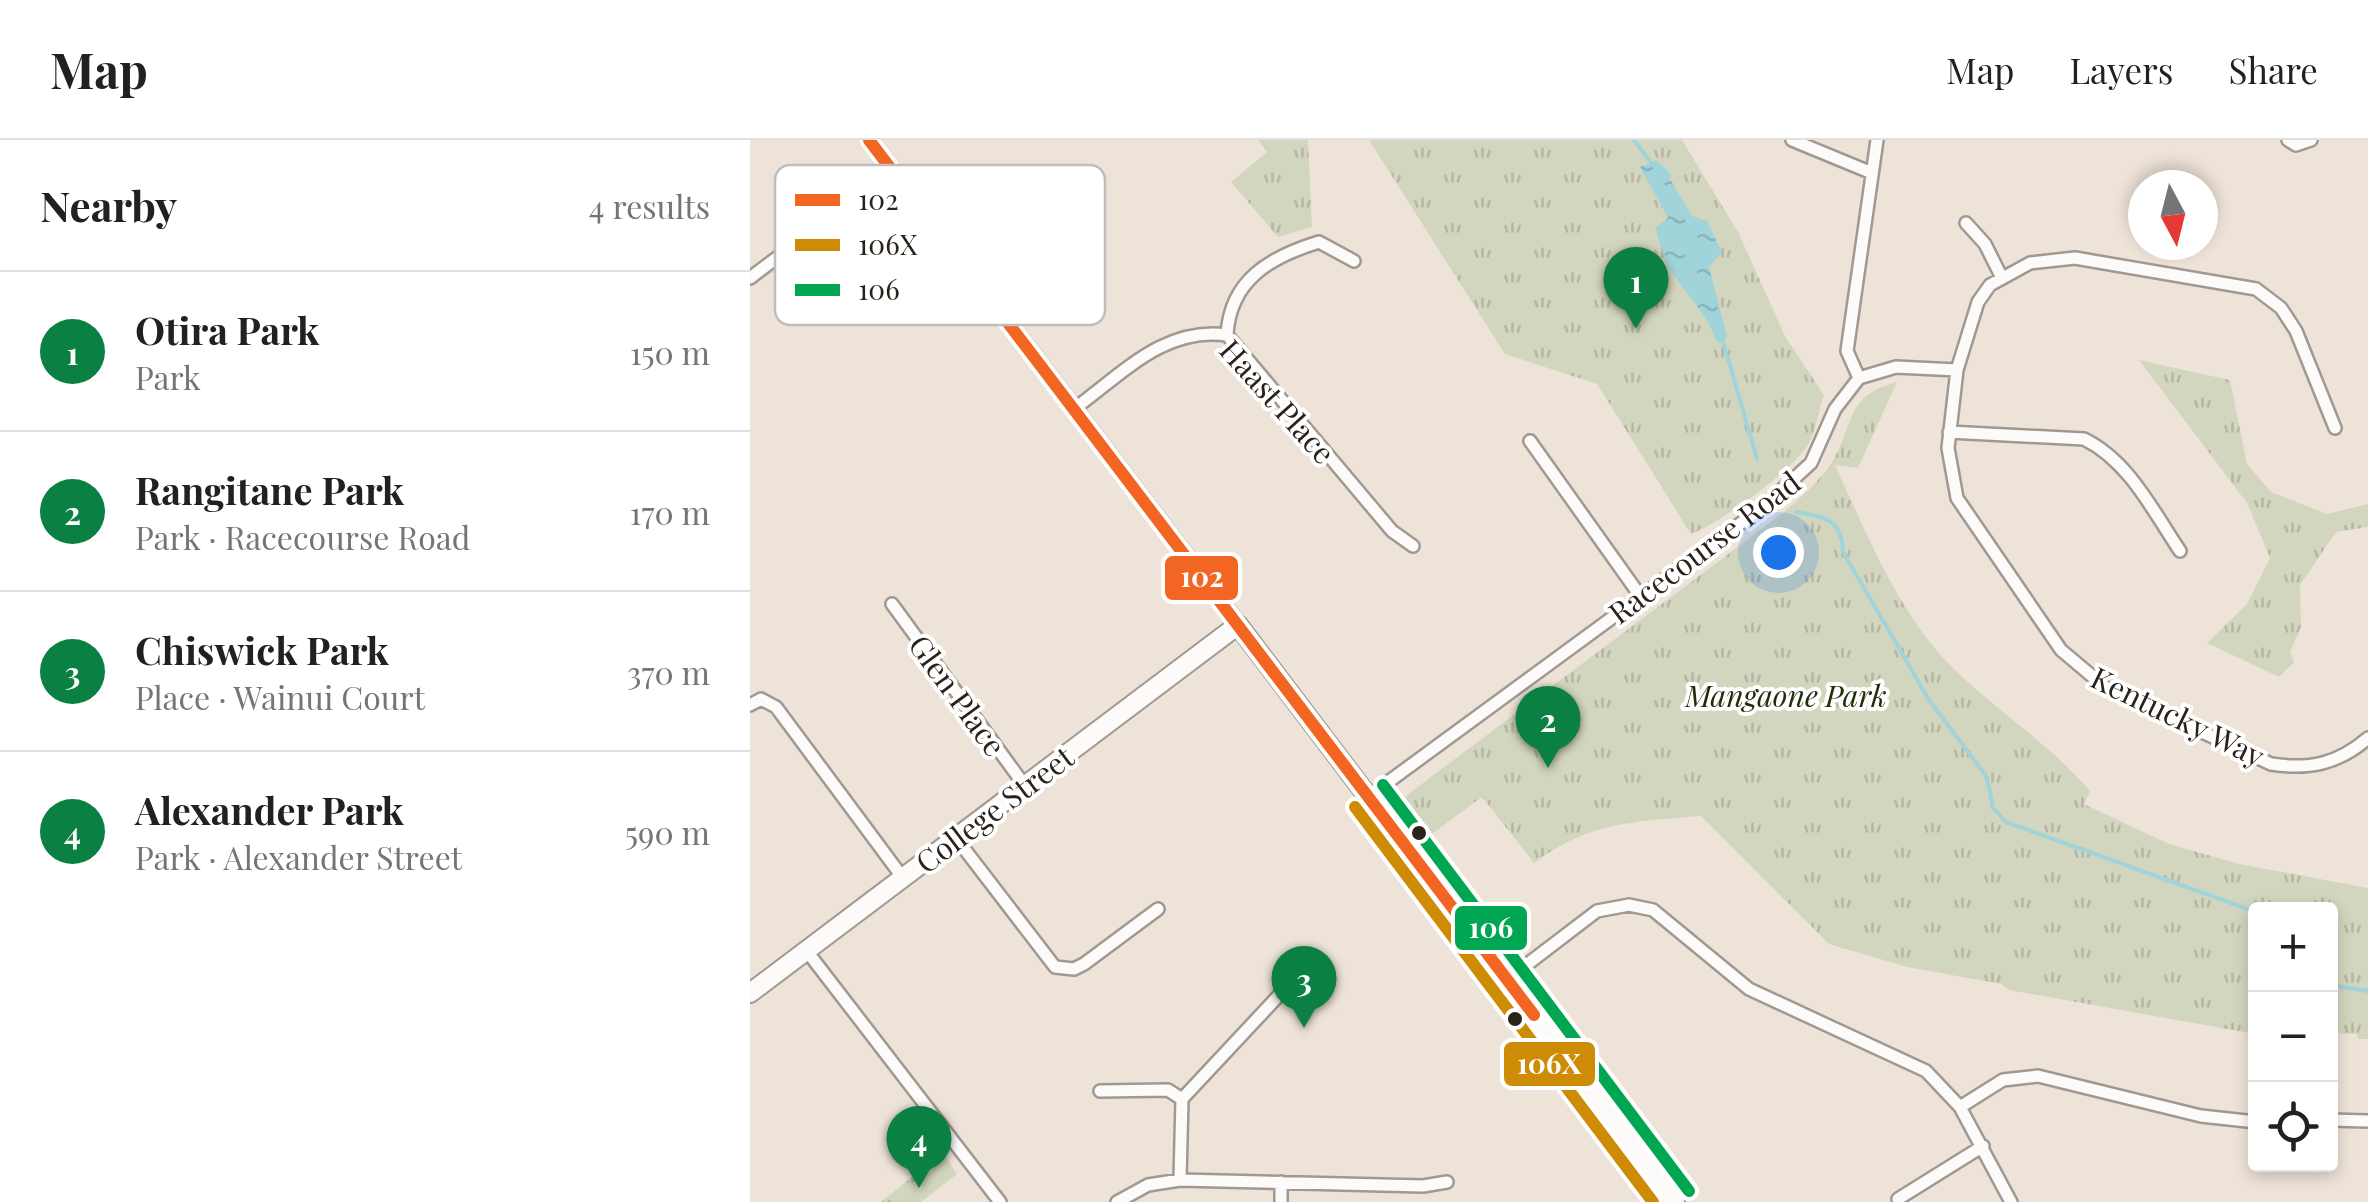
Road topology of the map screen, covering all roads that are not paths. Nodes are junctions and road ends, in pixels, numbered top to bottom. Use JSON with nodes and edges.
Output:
{"nodes":[{"id":1,"x":868,"y":140,"type":"edge"},
{"id":2,"x":1792,"y":140,"type":"edge"},
{"id":3,"x":1877,"y":140,"type":"edge"},
{"id":4,"x":2288,"y":140,"type":"edge"},
{"id":5,"x":2311,"y":140,"type":"edge"},
{"id":6,"x":887,"y":165,"type":"edge"},
{"id":7,"x":1872,"y":173,"type":"junction"},
{"id":8,"x":1966,"y":224,"type":"dead end"},
{"id":9,"x":775,"y":259,"type":"edge"},
{"id":10,"x":1354,"y":260,"type":"dead end"},
{"id":11,"x":2001,"y":276,"type":"junction"},
{"id":12,"x":750,"y":278,"type":"edge"},
{"id":13,"x":1009,"y":325,"type":"edge"},
{"id":14,"x":1228,"y":335,"type":"junction"},
{"id":15,"x":1957,"y":370,"type":"junction"},
{"id":16,"x":1860,"y":378,"type":"junction"},
{"id":17,"x":1074,"y":410,"type":"junction"},
{"id":18,"x":2335,"y":428,"type":"dead end"},
{"id":19,"x":1949,"y":432,"type":"junction"},
{"id":20,"x":1530,"y":441,"type":"dead end"},
{"id":21,"x":1413,"y":546,"type":"dead end"},
{"id":22,"x":2180,"y":551,"type":"dead end"},
{"id":23,"x":1641,"y":596,"type":"junction"},
{"id":24,"x":892,"y":604,"type":"dead end"},
{"id":25,"x":1238,"y":625,"type":"junction"},
{"id":26,"x":750,"y":705,"type":"edge"},
{"id":27,"x":2368,"y":738,"type":"edge"},
{"id":28,"x":1025,"y":786,"type":"junction"},
{"id":29,"x":1368,"y":796,"type":"junction"},
{"id":30,"x":956,"y":838,"type":"junction"},
{"id":31,"x":903,"y":878,"type":"junction"},
{"id":32,"x":1158,"y":908,"type":"dead end"},
{"id":33,"x":806,"y":950,"type":"junction"},
{"id":34,"x":1508,"y":980,"type":"junction"},
{"id":35,"x":750,"y":992,"type":"edge"},
{"id":36,"x":1283,"y":992,"type":"dead end"},
{"id":37,"x":1100,"y":1092,"type":"dead end"},
{"id":38,"x":1182,"y":1099,"type":"junction"},
{"id":39,"x":1960,"y":1107,"type":"junction"},
{"id":40,"x":2338,"y":1120,"type":"edge"},
{"id":41,"x":2248,"y":1121,"type":"edge"},
{"id":42,"x":2368,"y":1121,"type":"edge"},
{"id":43,"x":1982,"y":1146,"type":"junction"},
{"id":44,"x":1180,"y":1180,"type":"junction"},
{"id":45,"x":1282,"y":1182,"type":"junction"},
{"id":46,"x":1447,"y":1182,"type":"dead end"},
{"id":47,"x":1898,"y":1199,"type":"dead end"},
{"id":48,"x":1000,"y":1202,"type":"edge"},
{"id":49,"x":1116,"y":1202,"type":"edge"},
{"id":50,"x":1281,"y":1202,"type":"edge"},
{"id":51,"x":1675,"y":1202,"type":"edge"},
{"id":52,"x":2011,"y":1202,"type":"edge"}],
"edges":[{"from":1,"to":6,"type":"street"},
{"from":2,"to":7,"type":"street"},
{"from":3,"to":7,"type":"street"},
{"from":4,"to":5,"type":"street"},
{"from":7,"to":16,"type":"street"},
{"from":8,"to":11,"type":"street"},
{"from":9,"to":12,"type":"street"},
{"from":10,"to":14,"type":"street"},
{"from":11,"to":15,"type":"street","name":"Kentucky Way"},
{"from":11,"to":18,"type":"street"},
{"from":13,"to":17,"type":"street"},
{"from":14,"to":17,"type":"street","name":"Haast Place"},
{"from":14,"to":21,"type":"street","name":"Haast Place"},
{"from":15,"to":16,"type":"street"},
{"from":15,"to":19,"type":"street","name":"Kentucky Way"},
{"from":16,"to":23,"type":"street","name":"Racecourse Road"},
{"from":17,"to":25,"type":"street"},
{"from":19,"to":22,"type":"street"},
{"from":19,"to":27,"type":"street","name":"Kentucky Way"},
{"from":20,"to":23,"type":"street"},
{"from":23,"to":29,"type":"street","name":"Racecourse Road"},
{"from":24,"to":28,"type":"street","name":"Glen Place"},
{"from":25,"to":28,"type":"main road","name":"College Street"},
{"from":25,"to":29,"type":"main road"},
{"from":26,"to":31,"type":"street"},
{"from":28,"to":30,"type":"main road","name":"College Street"},
{"from":29,"to":34,"type":"main road"},
{"from":30,"to":31,"type":"main road","name":"College Street"},
{"from":30,"to":32,"type":"street"},
{"from":31,"to":33,"type":"main road","name":"College Street"},
{"from":33,"to":35,"type":"main road","name":"College Street"},
{"from":33,"to":48,"type":"street"},
{"from":34,"to":39,"type":"street"},
{"from":34,"to":51,"type":"main road"},
{"from":36,"to":38,"type":"street"},
{"from":37,"to":38,"type":"street"},
{"from":38,"to":44,"type":"street"},
{"from":39,"to":41,"type":"street"},
{"from":39,"to":43,"type":"street"},
{"from":40,"to":42,"type":"street"},
{"from":43,"to":47,"type":"street"},
{"from":43,"to":52,"type":"street"},
{"from":44,"to":45,"type":"street"},
{"from":44,"to":49,"type":"street"},
{"from":45,"to":46,"type":"street"},
{"from":45,"to":50,"type":"street"}]}
